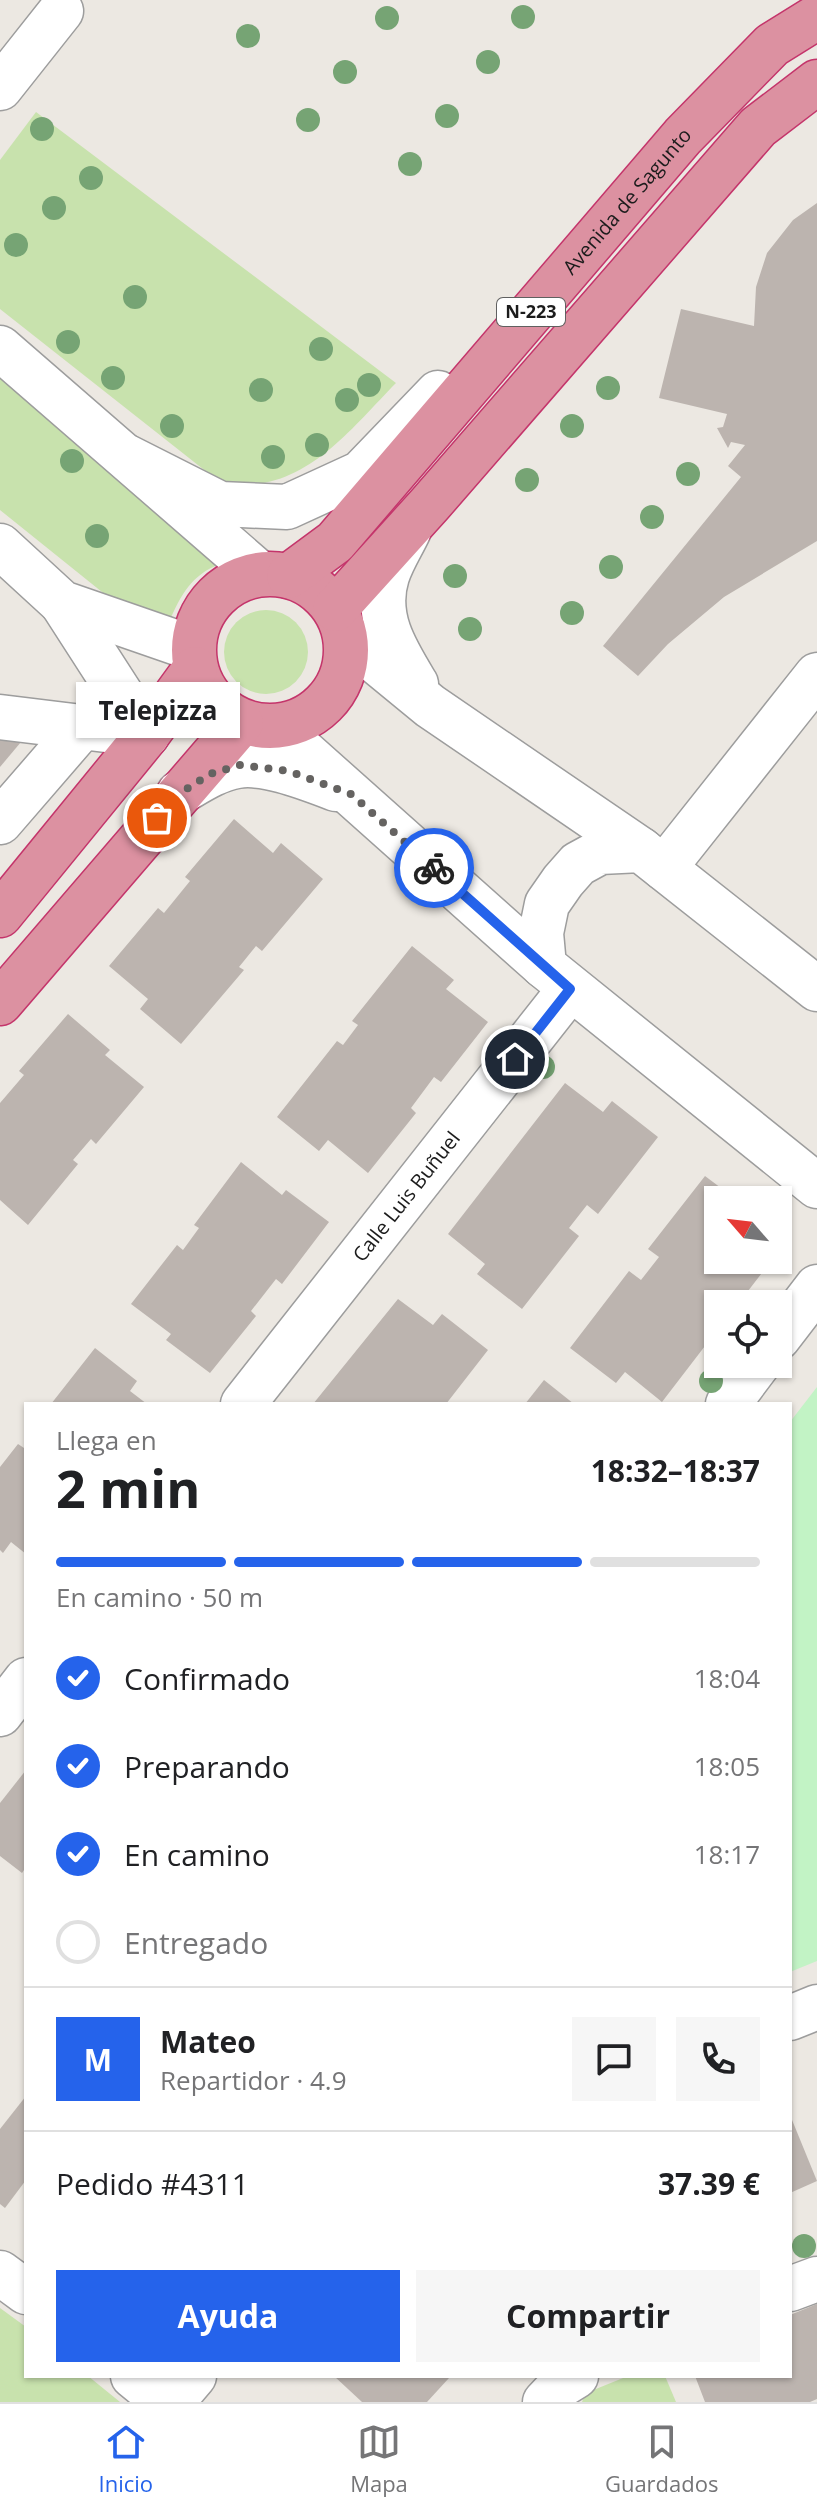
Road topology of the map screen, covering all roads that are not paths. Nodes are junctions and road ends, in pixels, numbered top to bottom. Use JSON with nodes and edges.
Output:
{"nodes":[{"id":1,"x":808,"y":0,"type":"edge"},
{"id":2,"x":61,"y":11,"type":"dead end"},
{"id":3,"x":817,"y":17,"type":"edge"},
{"id":4,"x":772,"y":45,"type":"junction"},
{"id":5,"x":817,"y":82,"type":"edge"},
{"id":6,"x":0,"y":88,"type":"edge"},
{"id":7,"x":561,"y":276,"type":"junction"},
{"id":8,"x":1,"y":350,"type":"edge"},
{"id":9,"x":127,"y":457,"type":"junction"},
{"id":10,"x":411,"y":525,"type":"junction"},
{"id":11,"x":0,"y":546,"type":"edge"},
{"id":12,"x":275,"y":575,"type":"junction"},
{"id":13,"x":62,"y":603,"type":"junction"},
{"id":14,"x":340,"y":623,"type":"junction"},
{"id":15,"x":193,"y":658,"type":"junction"},
{"id":16,"x":817,"y":675,"type":"edge"},
{"id":17,"x":430,"y":706,"type":"junction"},
{"id":18,"x":0,"y":717,"type":"edge"},
{"id":19,"x":259,"y":725,"type":"junction"},
{"id":20,"x":83,"y":726,"type":"junction"},
{"id":21,"x":147,"y":735,"type":"junction"},
{"id":22,"x":351,"y":794,"type":"junction"},
{"id":23,"x":177,"y":795,"type":"junction"},
{"id":24,"x":0,"y":822,"type":"edge"},
{"id":25,"x":653,"y":859,"type":"junction"},
{"id":26,"x":0,"y":915,"type":"edge"},
{"id":27,"x":557,"y":977,"type":"junction"},
{"id":28,"x":817,"y":989,"type":"edge"},
{"id":29,"x":0,"y":1003,"type":"edge"},
{"id":30,"x":817,"y":1186,"type":"edge"},
{"id":31,"x":817,"y":1287,"type":"edge"},
{"id":32,"x":792,"y":1320,"type":"edge"},
{"id":33,"x":748,"y":1378,"type":"edge"},
{"id":34,"x":244,"y":1402,"type":"edge"},
{"id":35,"x":730,"y":1402,"type":"edge"},
{"id":36,"x":24,"y":1683,"type":"edge"},
{"id":37,"x":0,"y":1714,"type":"edge"},
{"id":38,"x":817,"y":2007,"type":"edge"},
{"id":39,"x":792,"y":2017,"type":"edge"},
{"id":40,"x":0,"y":2273,"type":"edge"},
{"id":41,"x":817,"y":2279,"type":"edge"},
{"id":42,"x":792,"y":2288,"type":"edge"},
{"id":43,"x":24,"y":2291,"type":"edge"},
{"id":44,"x":135,"y":2378,"type":"edge"},
{"id":45,"x":192,"y":2378,"type":"edge"},
{"id":46,"x":573,"y":2378,"type":"edge"},
{"id":47,"x":165,"y":2402,"type":"edge"},
{"id":48,"x":172,"y":2402,"type":"edge"},
{"id":49,"x":545,"y":2402,"type":"edge"}],
"edges":[{"from":1,"to":4,"type":"highway"},
{"from":2,"to":6,"type":"street"},
{"from":3,"to":4,"type":"highway","name":"Avenida de Sagunto","number":"N-223"},
{"from":4,"to":7,"type":"highway","name":"Avenida de Sagunto","number":"N-223"},
{"from":5,"to":10,"type":"highway","number":"N-223"},
{"from":7,"to":9,"type":"street"},
{"from":7,"to":12,"type":"highway","name":"Avenida de Sagunto","number":"N-223"},
{"from":8,"to":9,"type":"street"},
{"from":9,"to":12,"type":"street"},
{"from":10,"to":14,"type":"highway","number":"N-223"},
{"from":10,"to":17,"type":"street"},
{"from":11,"to":13,"type":"street"},
{"from":12,"to":14,"type":"highway"},
{"from":12,"to":15,"type":"highway","number":"N-223"},
{"from":13,"to":15,"type":"street"},
{"from":13,"to":21,"type":"street"},
{"from":14,"to":17,"type":"street"},
{"from":14,"to":19,"type":"highway"},
{"from":15,"to":19,"type":"highway"},
{"from":15,"to":21,"type":"highway","number":"N-223"},
{"from":16,"to":25,"type":"street"},
{"from":17,"to":25,"type":"street"},
{"from":18,"to":20,"type":"street"},
{"from":19,"to":22,"type":"street"},
{"from":19,"to":23,"type":"highway"},
{"from":20,"to":21,"type":"street"},
{"from":20,"to":24,"type":"street"},
{"from":21,"to":26,"type":"highway","number":"N-223"},
{"from":22,"to":23,"type":"street"},
{"from":22,"to":27,"type":"street"},
{"from":23,"to":29,"type":"highway"},
{"from":25,"to":27,"type":"street"},
{"from":25,"to":28,"type":"street"},
{"from":27,"to":30,"type":"street"},
{"from":27,"to":34,"type":"street","name":"Calle Luis Buñuel"},
{"from":31,"to":32,"type":"street"},
{"from":33,"to":35,"type":"street"},
{"from":36,"to":37,"type":"street"},
{"from":38,"to":39,"type":"street"},
{"from":40,"to":43,"type":"street"},
{"from":41,"to":42,"type":"street"},
{"from":44,"to":47,"type":"street"},
{"from":45,"to":48,"type":"street"},
{"from":46,"to":49,"type":"street"}]}
